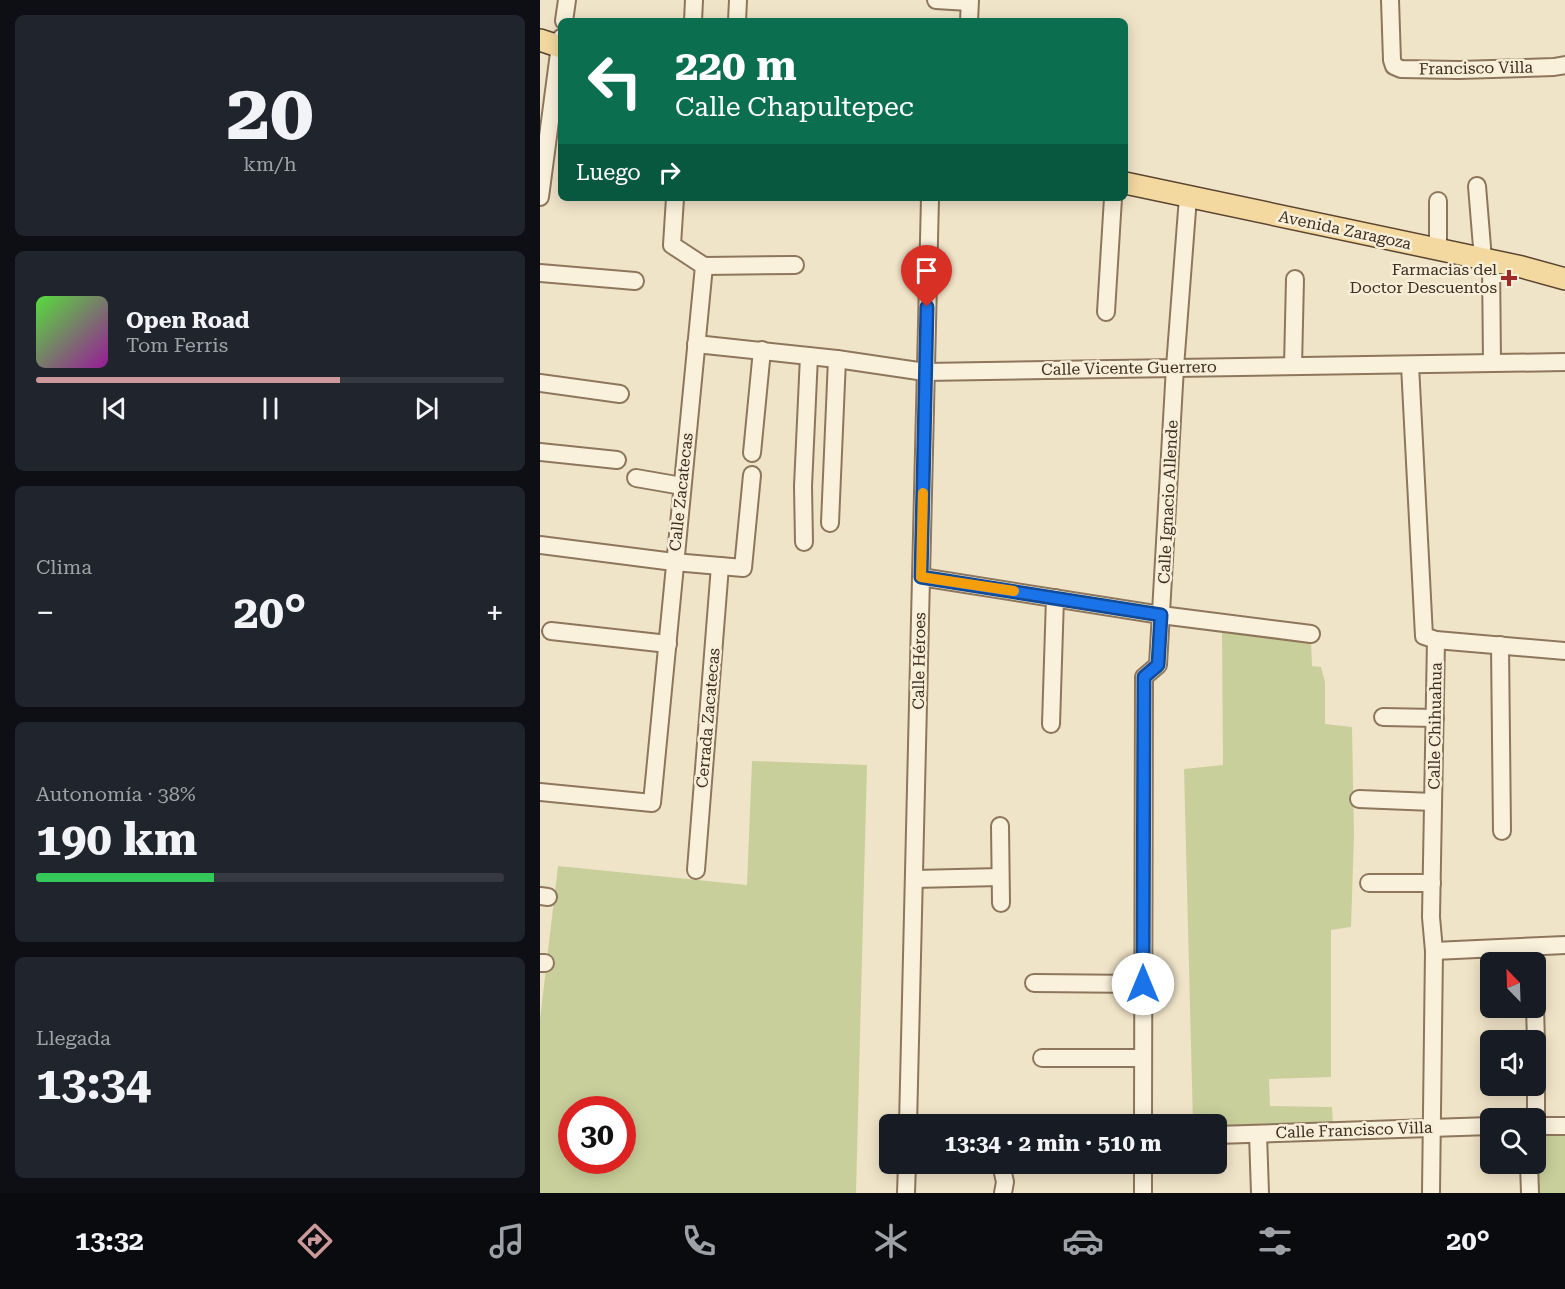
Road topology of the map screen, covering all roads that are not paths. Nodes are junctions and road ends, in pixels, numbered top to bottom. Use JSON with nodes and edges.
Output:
{"nodes":[{"id":1,"x":567,"y":0,"type":"edge"},
{"id":2,"x":694,"y":0,"type":"edge"},
{"id":3,"x":738,"y":0,"type":"edge"},
{"id":4,"x":936,"y":0,"type":"edge"},
{"id":5,"x":1390,"y":0,"type":"edge"},
{"id":6,"x":969,"y":1,"type":"edge"},
{"id":7,"x":564,"y":18,"type":"edge"},
{"id":8,"x":693,"y":18,"type":"edge"},
{"id":9,"x":737,"y":18,"type":"edge"},
{"id":10,"x":969,"y":18,"type":"edge"},
{"id":11,"x":555,"y":43,"type":"edge"},
{"id":12,"x":1565,"y":65,"type":"edge"},
{"id":13,"x":1128,"y":184,"type":"edge"},
{"id":14,"x":1477,"y":186,"type":"dead end"},
{"id":15,"x":540,"y":195,"type":"edge"},
{"id":16,"x":1188,"y":197,"type":"junction"},
{"id":17,"x":675,"y":201,"type":"edge"},
{"id":18,"x":930,"y":201,"type":"edge"},
{"id":19,"x":1113,"y":201,"type":"edge"},
{"id":20,"x":1438,"y":201,"type":"dead end"},
{"id":21,"x":1438,"y":249,"type":"junction"},
{"id":22,"x":1487,"y":260,"type":"junction"},
{"id":23,"x":795,"y":265,"type":"dead end"},
{"id":24,"x":704,"y":266,"type":"junction"},
{"id":25,"x":540,"y":273,"type":"edge"},
{"id":26,"x":1295,"y":279,"type":"dead end"},
{"id":27,"x":1565,"y":279,"type":"edge"},
{"id":28,"x":635,"y":281,"type":"dead end"},
{"id":29,"x":1106,"y":312,"type":"dead end"},
{"id":30,"x":696,"y":344,"type":"junction"},
{"id":31,"x":762,"y":350,"type":"junction"},
{"id":32,"x":809,"y":356,"type":"junction"},
{"id":33,"x":837,"y":359,"type":"junction"},
{"id":34,"x":1565,"y":362,"type":"edge"},
{"id":35,"x":1492,"y":363,"type":"junction"},
{"id":36,"x":1410,"y":365,"type":"junction"},
{"id":37,"x":1293,"y":366,"type":"junction"},
{"id":38,"x":1175,"y":367,"type":"junction"},
{"id":39,"x":925,"y":372,"type":"junction"},
{"id":40,"x":540,"y":383,"type":"edge"},
{"id":41,"x":620,"y":394,"type":"dead end"},
{"id":42,"x":540,"y":452,"type":"edge"},
{"id":43,"x":752,"y":453,"type":"dead end"},
{"id":44,"x":617,"y":460,"type":"dead end"},
{"id":45,"x":752,"y":475,"type":"dead end"},
{"id":46,"x":636,"y":478,"type":"dead end"},
{"id":47,"x":682,"y":486,"type":"junction"},
{"id":48,"x":830,"y":524,"type":"dead end"},
{"id":49,"x":804,"y":542,"type":"dead end"},
{"id":50,"x":540,"y":545,"type":"edge"},
{"id":51,"x":674,"y":562,"type":"junction"},
{"id":52,"x":720,"y":566,"type":"junction"},
{"id":53,"x":921,"y":577,"type":"junction"},
{"id":54,"x":1055,"y":598,"type":"junction"},
{"id":55,"x":1161,"y":615,"type":"junction"},
{"id":56,"x":551,"y":631,"type":"dead end"},
{"id":57,"x":1311,"y":634,"type":"dead end"},
{"id":58,"x":1436,"y":640,"type":"junction"},
{"id":59,"x":668,"y":644,"type":"junction"},
{"id":60,"x":1500,"y":645,"type":"junction"},
{"id":61,"x":1565,"y":651,"type":"edge"},
{"id":62,"x":1383,"y":717,"type":"dead end"},
{"id":63,"x":1435,"y":718,"type":"junction"},
{"id":64,"x":1051,"y":724,"type":"dead end"},
{"id":65,"x":540,"y":792,"type":"edge"},
{"id":66,"x":1359,"y":799,"type":"dead end"},
{"id":67,"x":1433,"y":802,"type":"junction"},
{"id":68,"x":999,"y":826,"type":"dead end"},
{"id":69,"x":1502,"y":831,"type":"dead end"},
{"id":70,"x":696,"y":870,"type":"dead end"},
{"id":71,"x":1000,"y":877,"type":"junction"},
{"id":72,"x":914,"y":879,"type":"junction"},
{"id":73,"x":1369,"y":883,"type":"dead end"},
{"id":74,"x":1432,"y":883,"type":"junction"},
{"id":75,"x":1001,"y":903,"type":"dead end"},
{"id":76,"x":1565,"y":945,"type":"edge"},
{"id":77,"x":1434,"y":951,"type":"junction"},
{"id":78,"x":1544,"y":952,"type":"edge"},
{"id":79,"x":1480,"y":953,"type":"edge"},
{"id":80,"x":1034,"y":983,"type":"dead end"},
{"id":81,"x":1143,"y":984,"type":"junction"},
{"id":82,"x":1042,"y":1058,"type":"dead end"},
{"id":83,"x":1143,"y":1058,"type":"junction"},
{"id":84,"x":908,"y":1114,"type":"edge"},
{"id":85,"x":1143,"y":1114,"type":"edge"},
{"id":86,"x":1480,"y":1126,"type":"edge"},
{"id":87,"x":1546,"y":1126,"type":"edge"},
{"id":88,"x":1565,"y":1126,"type":"edge"},
{"id":89,"x":1431,"y":1127,"type":"junction"},
{"id":90,"x":1258,"y":1134,"type":"junction"},
{"id":91,"x":1227,"y":1135,"type":"edge"},
{"id":92,"x":907,"y":1174,"type":"edge"},
{"id":93,"x":1003,"y":1174,"type":"edge"},
{"id":94,"x":1143,"y":1174,"type":"edge"},
{"id":95,"x":1529,"y":1174,"type":"edge"},
{"id":96,"x":906,"y":1193,"type":"edge"},
{"id":97,"x":1003,"y":1193,"type":"edge"},
{"id":98,"x":1143,"y":1193,"type":"edge"},
{"id":99,"x":1260,"y":1193,"type":"edge"},
{"id":100,"x":1431,"y":1193,"type":"edge"},
{"id":101,"x":1530,"y":1193,"type":"edge"}],
"edges":[{"from":1,"to":7,"type":"street"},
{"from":2,"to":8,"type":"street"},
{"from":3,"to":9,"type":"street"},
{"from":4,"to":6,"type":"street"},
{"from":5,"to":12,"type":"street","name":"Francisco Villa"},
{"from":6,"to":10,"type":"street"},
{"from":11,"to":15,"type":"street"},
{"from":13,"to":16,"type":"main road","name":"Avenida Zaragoza"},
{"from":14,"to":22,"type":"street"},
{"from":16,"to":21,"type":"main road","name":"Avenida Zaragoza"},
{"from":16,"to":38,"type":"street","name":"Calle Ignacio Allende"},
{"from":17,"to":24,"type":"street"},
{"from":18,"to":39,"type":"street","name":"Calle Héroes"},
{"from":19,"to":29,"type":"street"},
{"from":20,"to":21,"type":"street"},
{"from":21,"to":22,"type":"main road","name":"Avenida Zaragoza"},
{"from":22,"to":27,"type":"main road","name":"Avenida Zaragoza"},
{"from":22,"to":35,"type":"street"},
{"from":23,"to":24,"type":"street"},
{"from":24,"to":30,"type":"street","name":"Calle Zacatecas"},
{"from":25,"to":28,"type":"street"},
{"from":26,"to":37,"type":"street"},
{"from":30,"to":31,"type":"street","name":"Calle Vicente Guerrero"},
{"from":30,"to":47,"type":"street","name":"Calle Zacatecas"},
{"from":31,"to":32,"type":"street","name":"Calle Vicente Guerrero"},
{"from":31,"to":43,"type":"street"},
{"from":32,"to":33,"type":"street","name":"Calle Vicente Guerrero"},
{"from":32,"to":49,"type":"street"},
{"from":33,"to":39,"type":"street","name":"Calle Vicente Guerrero"},
{"from":33,"to":48,"type":"street"},
{"from":34,"to":35,"type":"street","name":"Calle Vicente Guerrero"},
{"from":35,"to":36,"type":"street","name":"Calle Vicente Guerrero"},
{"from":36,"to":37,"type":"street","name":"Calle Vicente Guerrero"},
{"from":36,"to":58,"type":"street","name":"Calle Chihuahua"},
{"from":37,"to":38,"type":"street","name":"Calle Vicente Guerrero"},
{"from":38,"to":39,"type":"street","name":"Calle Vicente Guerrero"},
{"from":38,"to":55,"type":"street","name":"Calle Ignacio Allende"},
{"from":39,"to":53,"type":"street","name":"Calle Héroes"},
{"from":40,"to":41,"type":"street"},
{"from":42,"to":44,"type":"street"},
{"from":45,"to":52,"type":"street"},
{"from":46,"to":47,"type":"street"},
{"from":47,"to":51,"type":"street","name":"Calle Zacatecas"},
{"from":50,"to":51,"type":"street"},
{"from":51,"to":52,"type":"street"},
{"from":51,"to":59,"type":"street","name":"Calle Zacatecas"},
{"from":52,"to":70,"type":"street","name":"Cerrada Zacatecas"},
{"from":53,"to":54,"type":"street"},
{"from":53,"to":72,"type":"street","name":"Calle Héroes"},
{"from":54,"to":55,"type":"street"},
{"from":54,"to":64,"type":"street"},
{"from":55,"to":57,"type":"street"},
{"from":55,"to":81,"type":"street","name":"Calle Ignacio Allende"},
{"from":56,"to":59,"type":"street"},
{"from":58,"to":60,"type":"street"},
{"from":58,"to":63,"type":"street","name":"Calle Chihuahua"},
{"from":59,"to":65,"type":"street","name":"Calle Zacatecas"},
{"from":60,"to":61,"type":"street"},
{"from":60,"to":69,"type":"street"},
{"from":62,"to":63,"type":"street"},
{"from":63,"to":67,"type":"street","name":"Calle Chihuahua"},
{"from":66,"to":67,"type":"street"},
{"from":67,"to":74,"type":"street","name":"Calle Chihuahua"},
{"from":68,"to":71,"type":"street"},
{"from":71,"to":72,"type":"street"},
{"from":71,"to":75,"type":"street"},
{"from":72,"to":84,"type":"street","name":"Calle Héroes"},
{"from":73,"to":74,"type":"street"},
{"from":74,"to":77,"type":"street","name":"Calle Chihuahua"},
{"from":76,"to":78,"type":"street"},
{"from":77,"to":79,"type":"street"},
{"from":77,"to":89,"type":"street","name":"Calle Chihuahua"},
{"from":80,"to":81,"type":"street"},
{"from":81,"to":83,"type":"street","name":"Calle Ignacio Allende"},
{"from":82,"to":83,"type":"street"},
{"from":83,"to":85,"type":"street","name":"Calle Ignacio Allende"},
{"from":86,"to":89,"type":"street","name":"Calle Francisco Villa"},
{"from":87,"to":88,"type":"street"},
{"from":89,"to":90,"type":"street","name":"Calle Francisco Villa"},
{"from":89,"to":100,"type":"street","name":"Calle Chihuahua"},
{"from":90,"to":91,"type":"street","name":"Calle Francisco Villa"},
{"from":90,"to":99,"type":"street"},
{"from":92,"to":96,"type":"street"},
{"from":93,"to":97,"type":"street"},
{"from":94,"to":98,"type":"street"},
{"from":95,"to":101,"type":"street"}]}
